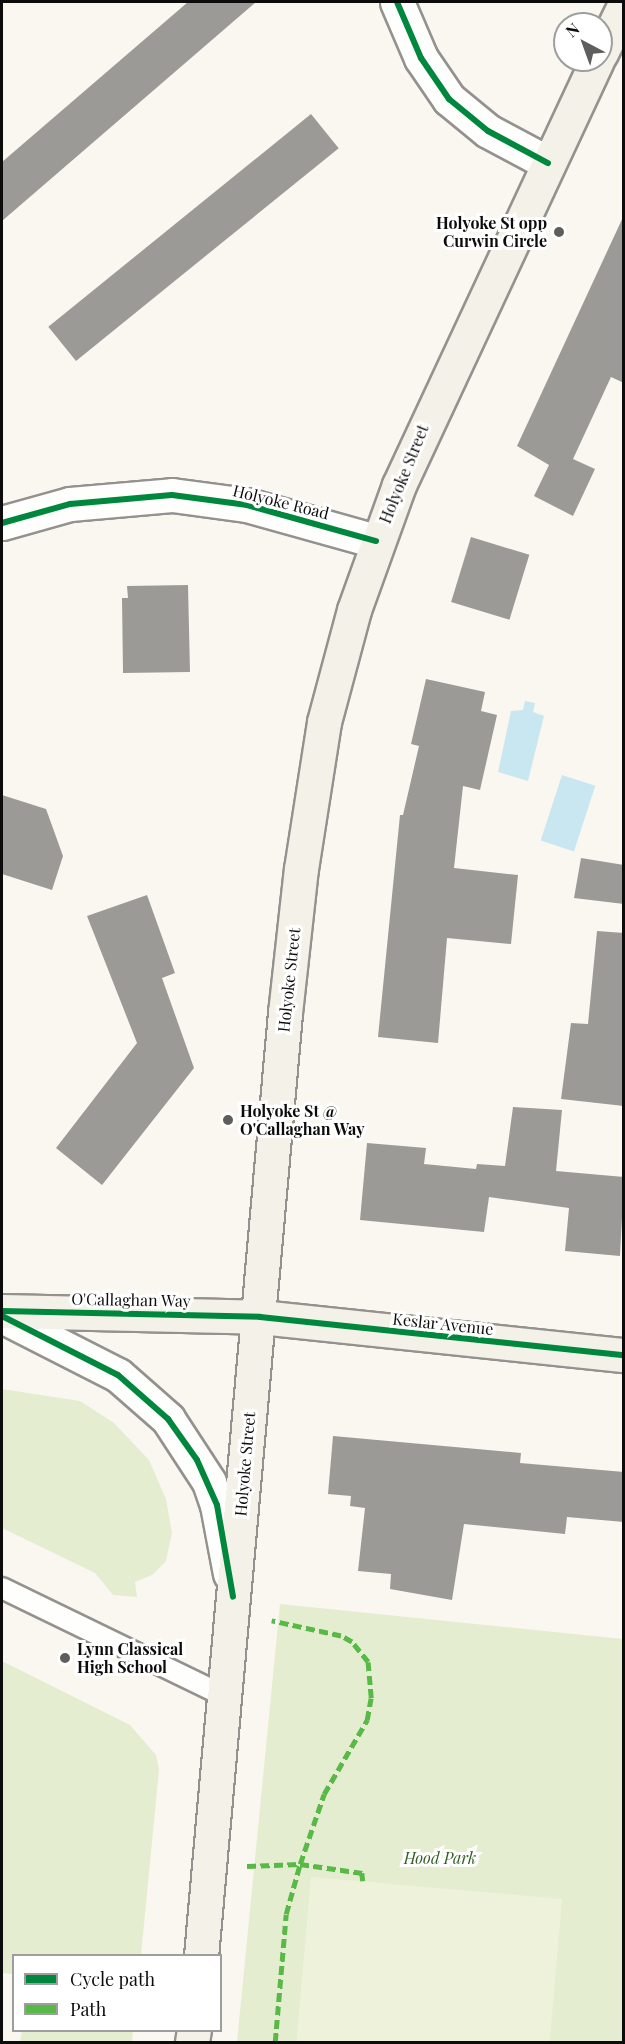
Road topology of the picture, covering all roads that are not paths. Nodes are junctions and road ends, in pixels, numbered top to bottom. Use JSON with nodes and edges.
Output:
{"nodes":[{"id":1,"x":397,"y":2,"type":"edge"},
{"id":2,"x":624,"y":6,"type":"edge"},
{"id":3,"x":613,"y":28,"type":"edge"},
{"id":4,"x":591,"y":72,"type":"edge"},
{"id":5,"x":548,"y":163,"type":"junction"},
{"id":6,"x":2,"y":523,"type":"edge"},
{"id":7,"x":376,"y":541,"type":"junction"},
{"id":8,"x":2,"y":1311,"type":"edge"},
{"id":9,"x":2,"y":1316,"type":"edge"},
{"id":10,"x":260,"y":1317,"type":"junction"},
{"id":11,"x":624,"y":1355,"type":"edge"},
{"id":12,"x":2,"y":1588,"type":"edge"},
{"id":13,"x":233,"y":1597,"type":"junction"},
{"id":14,"x":224,"y":1696,"type":"junction"},
{"id":15,"x":201,"y":1954,"type":"edge"}],
"edges":[{"from":1,"to":5,"type":"street"},
{"from":2,"to":3,"type":"main road"},
{"from":4,"to":5,"type":"main road","name":"Holyoke Street"},
{"from":5,"to":7,"type":"main road","name":"Holyoke Street"},
{"from":6,"to":7,"type":"street","name":"Holyoke Road"},
{"from":7,"to":10,"type":"main road","name":"Holyoke Street"},
{"from":8,"to":10,"type":"main road","name":"O'Callaghan Way"},
{"from":9,"to":13,"type":"street"},
{"from":10,"to":11,"type":"main road","name":"Keslar Avenue"},
{"from":10,"to":13,"type":"main road","name":"Holyoke Street"},
{"from":12,"to":14,"type":"lane"},
{"from":13,"to":14,"type":"main road","name":"Holyoke Street"},
{"from":14,"to":15,"type":"main road","name":"Holyoke Street"}]}
